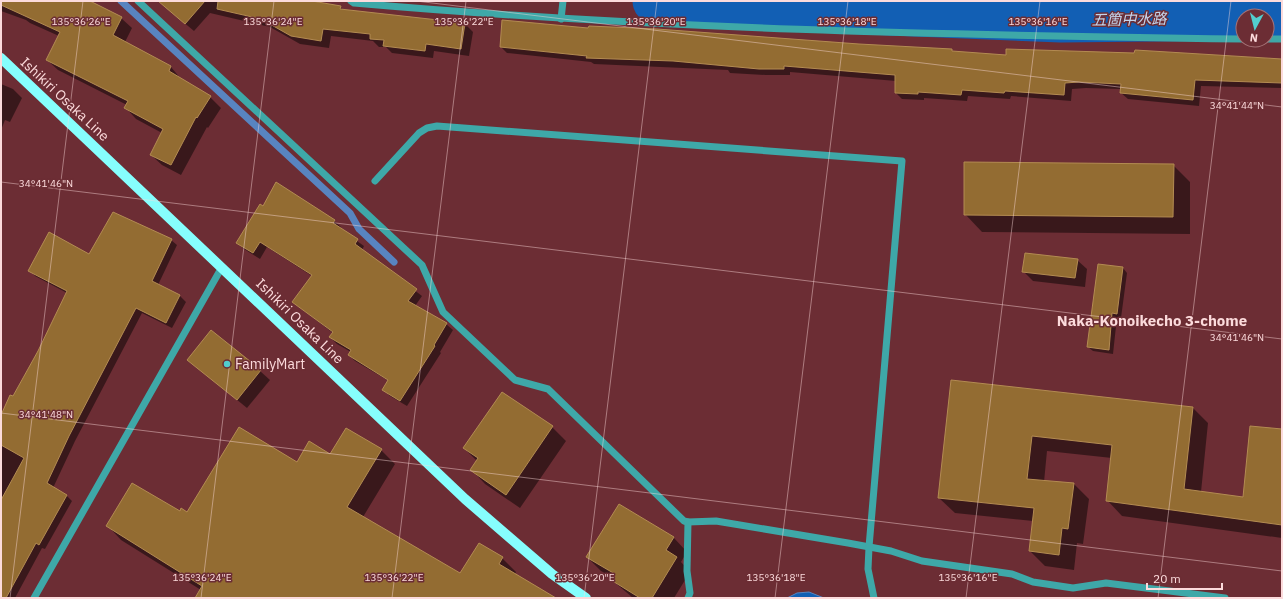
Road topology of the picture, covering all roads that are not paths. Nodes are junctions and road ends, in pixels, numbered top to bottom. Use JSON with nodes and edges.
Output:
{"nodes":[{"id":1,"x":138,"y":1,"type":"edge"},
{"id":2,"x":351,"y":1,"type":"edge"},
{"id":3,"x":563,"y":1,"type":"edge"},
{"id":4,"x":561,"y":18,"type":"junction"},
{"id":5,"x":1235,"y":39,"type":"edge"},
{"id":6,"x":1,"y":58,"type":"edge"},
{"id":7,"x":375,"y":180,"type":"dead end"},
{"id":8,"x":222,"y":267,"type":"junction"},
{"id":9,"x":688,"y":522,"type":"junction"},
{"id":10,"x":869,"y":547,"type":"junction"},
{"id":11,"x":34,"y":598,"type":"edge"},
{"id":12,"x":586,"y":598,"type":"edge"},
{"id":13,"x":688,"y":598,"type":"edge"},
{"id":14,"x":874,"y":598,"type":"edge"},
{"id":15,"x":1225,"y":598,"type":"edge"}],
"edges":[{"from":1,"to":9,"type":"street"},
{"from":2,"to":4,"type":"street"},
{"from":3,"to":4,"type":"street"},
{"from":4,"to":5,"type":"street"},
{"from":6,"to":8,"type":"main road","name":"Ishikiri Osaka Line"},
{"from":7,"to":10,"type":"street"},
{"from":8,"to":11,"type":"street"},
{"from":8,"to":12,"type":"main road","name":"Ishikiri Osaka Line"},
{"from":9,"to":10,"type":"street"},
{"from":9,"to":13,"type":"street"},
{"from":10,"to":14,"type":"street"},
{"from":10,"to":15,"type":"street"}]}
